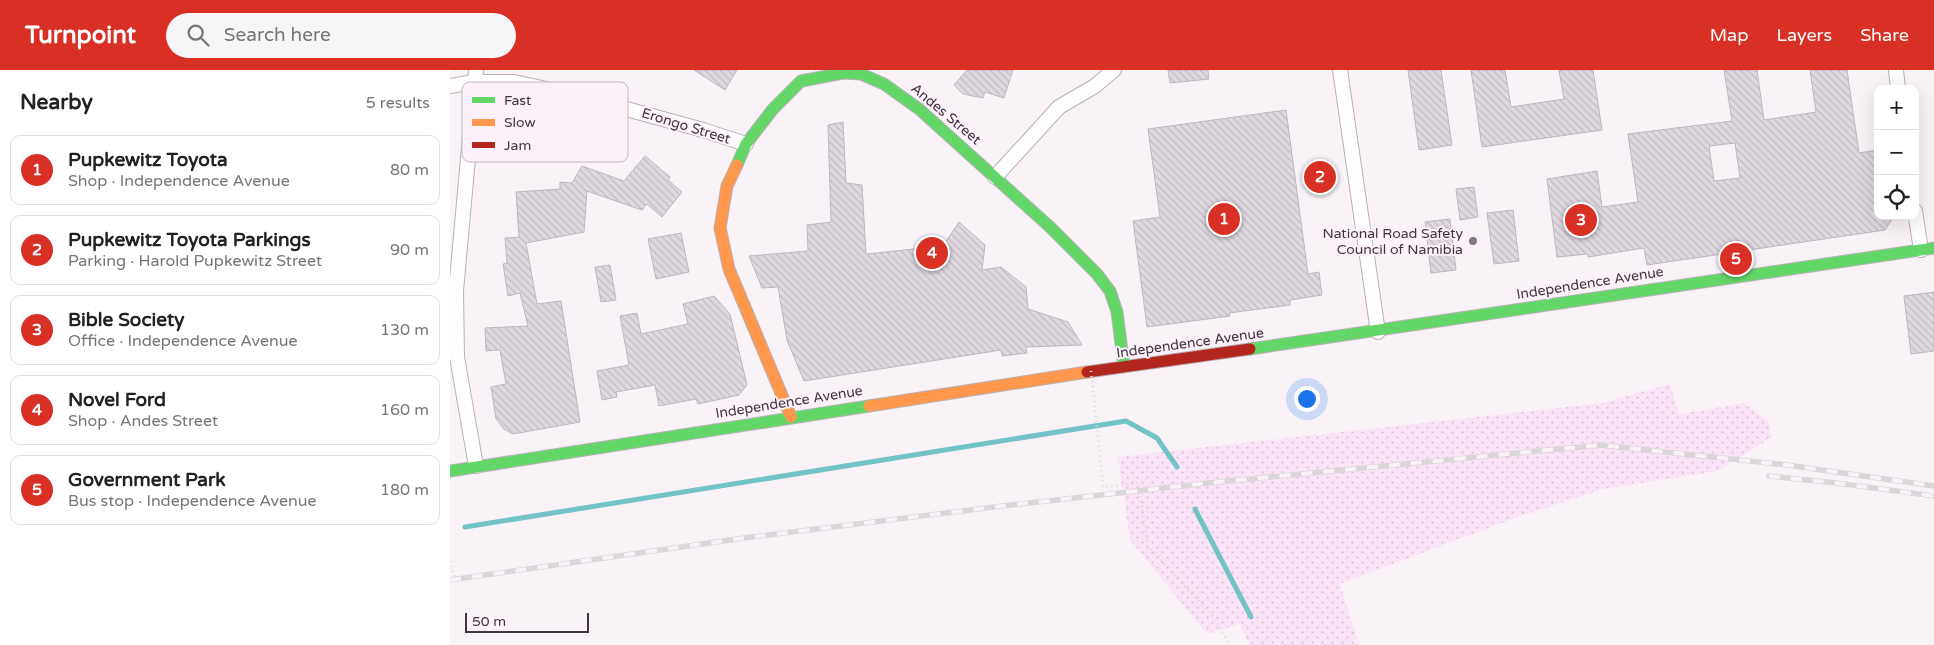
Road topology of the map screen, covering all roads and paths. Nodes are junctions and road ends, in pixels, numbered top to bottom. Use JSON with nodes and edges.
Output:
{"nodes":[{"id":1,"x":1114,"y":70,"type":"edge"},
{"id":2,"x":1340,"y":70,"type":"edge"},
{"id":3,"x":1896,"y":70,"type":"edge"},
{"id":4,"x":843,"y":71,"type":"edge"},
{"id":5,"x":800,"y":75,"type":"edge"},
{"id":6,"x":475,"y":76,"type":"edge"},
{"id":7,"x":514,"y":82,"type":"edge"},
{"id":8,"x":1898,"y":85,"type":"edge"},
{"id":9,"x":450,"y":86,"type":"edge"},
{"id":10,"x":628,"y":109,"type":"edge"},
{"id":11,"x":746,"y":144,"type":"junction"},
{"id":12,"x":467,"y":162,"type":"edge"},
{"id":13,"x":995,"y":177,"type":"junction"},
{"id":14,"x":1918,"y":220,"type":"edge"},
{"id":15,"x":1927,"y":249,"type":"edge"},
{"id":16,"x":1378,"y":332,"type":"junction"},
{"id":17,"x":1124,"y":367,"type":"junction"},
{"id":18,"x":1091,"y":371,"type":"junction"},
{"id":19,"x":790,"y":417,"type":"junction"},
{"id":20,"x":476,"y":466,"type":"junction"},
{"id":21,"x":450,"y":471,"type":"edge"},
{"id":22,"x":450,"y":561,"type":"edge"},
{"id":23,"x":455,"y":579,"type":"dead end"},
{"id":24,"x":1230,"y":645,"type":"edge"}],
"edges":[{"from":1,"to":13,"type":"street"},
{"from":2,"to":16,"type":"street"},
{"from":3,"to":8,"type":"street"},
{"from":4,"to":5,"type":"main road","name":"Andes Street"},
{"from":4,"to":13,"type":"main road","name":"Andes Street"},
{"from":5,"to":11,"type":"main road","name":"Andes Street"},
{"from":6,"to":7,"type":"street","name":"Erongo Street"},
{"from":6,"to":9,"type":"street","name":"Erongo Street"},
{"from":10,"to":11,"type":"street","name":"Erongo Street"},
{"from":11,"to":19,"type":"main road","name":"Andes Street"},
{"from":12,"to":20,"type":"street"},
{"from":13,"to":17,"type":"main road","name":"Andes Street"},
{"from":14,"to":15,"type":"street"},
{"from":15,"to":16,"type":"main road","name":"Independence Avenue"},
{"from":16,"to":17,"type":"main road","name":"Independence Avenue"},
{"from":17,"to":18,"type":"main road","name":"Independence Avenue"},
{"from":18,"to":19,"type":"main road","name":"Independence Avenue"},
{"from":18,"to":24,"type":"path","bridge":true},
{"from":19,"to":20,"type":"main road","name":"Independence Avenue"},
{"from":20,"to":21,"type":"main road","name":"Independence Avenue"},
{"from":22,"to":23,"type":"path"}]}
